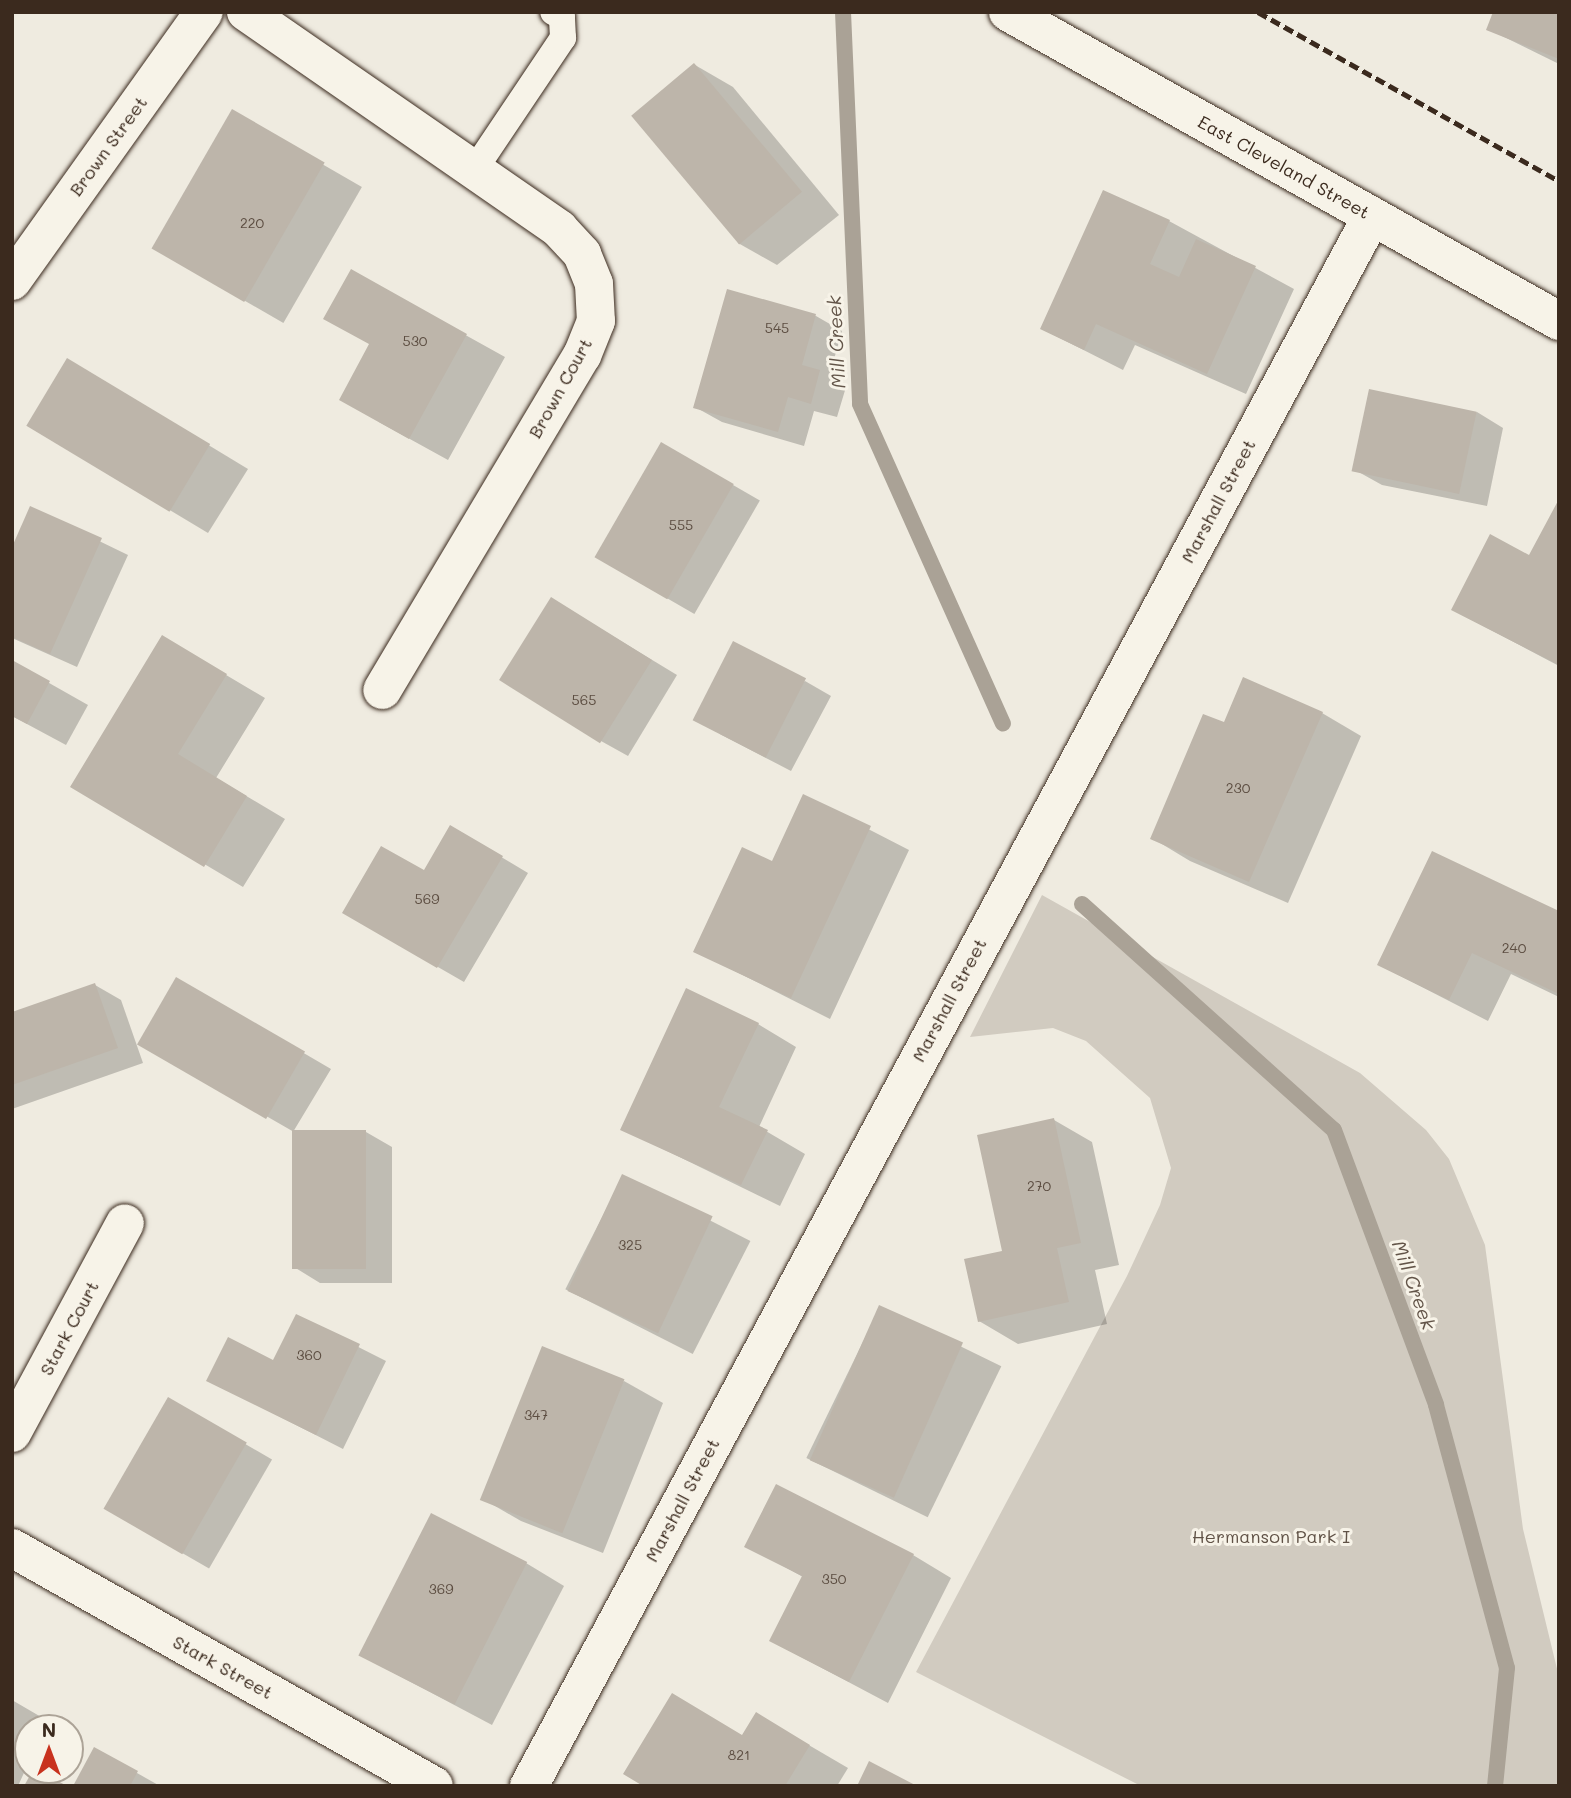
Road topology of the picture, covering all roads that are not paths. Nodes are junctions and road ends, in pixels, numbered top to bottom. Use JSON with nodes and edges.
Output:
{"nodes":[{"id":1,"x":204,"y":12,"type":"edge"},
{"id":2,"x":246,"y":12,"type":"edge"},
{"id":3,"x":553,"y":12,"type":"edge"},
{"id":4,"x":1009,"y":12,"type":"edge"},
{"id":5,"x":475,"y":169,"type":"junction"},
{"id":6,"x":1372,"y":216,"type":"junction"},
{"id":7,"x":12,"y":281,"type":"edge"},
{"id":8,"x":1559,"y":321,"type":"edge"},
{"id":9,"x":382,"y":690,"type":"dead end"},
{"id":10,"x":125,"y":1223,"type":"dead end"},
{"id":11,"x":12,"y":1433,"type":"edge"},
{"id":12,"x":12,"y":1548,"type":"edge"},
{"id":13,"x":434,"y":1786,"type":"edge"},
{"id":14,"x":529,"y":1786,"type":"edge"}],
"edges":[{"from":1,"to":7,"type":"street","name":"Brown Street"},
{"from":2,"to":5,"type":"street","name":"Brown Court"},
{"from":3,"to":5,"type":"lane"},
{"from":4,"to":6,"type":"street","name":"East Cleveland Street"},
{"from":5,"to":9,"type":"street","name":"Brown Court"},
{"from":6,"to":8,"type":"street","name":"East Cleveland Street"},
{"from":6,"to":14,"type":"street","name":"Marshall Street"},
{"from":10,"to":11,"type":"street","name":"Stark Court"},
{"from":12,"to":13,"type":"street","name":"Stark Street"}]}
